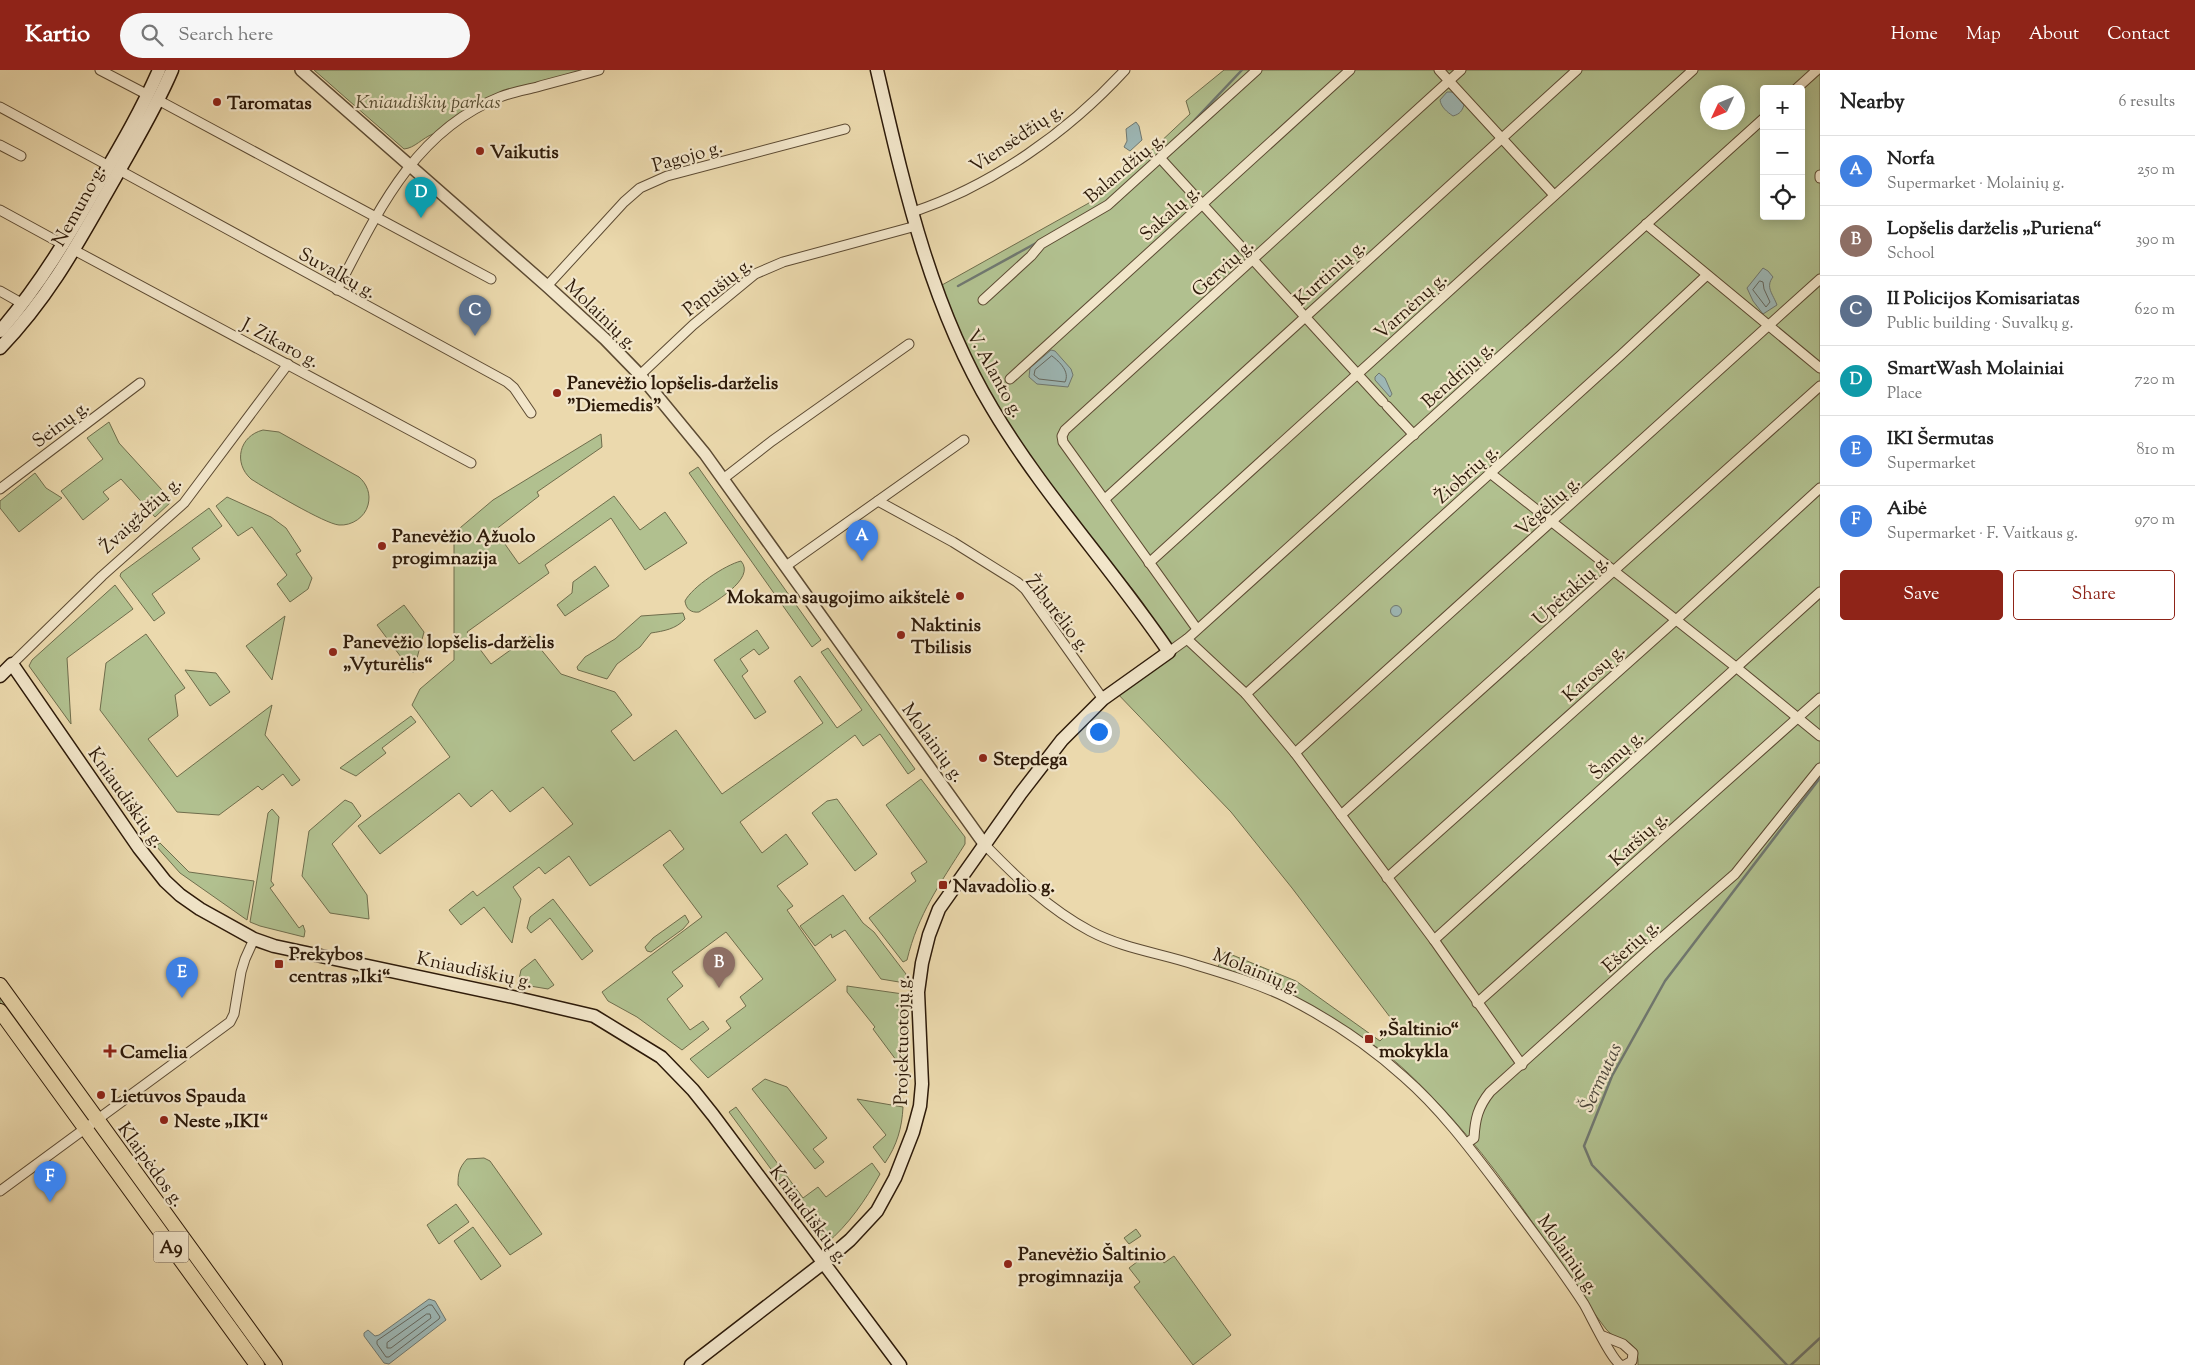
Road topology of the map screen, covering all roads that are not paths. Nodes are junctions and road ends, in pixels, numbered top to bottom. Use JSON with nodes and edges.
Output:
{"nodes":[{"id":1,"x":100,"y":70,"type":"edge"},
{"id":2,"x":159,"y":70,"type":"edge"},
{"id":3,"x":172,"y":70,"type":"edge"},
{"id":4,"x":301,"y":70,"type":"edge"},
{"id":5,"x":600,"y":70,"type":"edge"},
{"id":6,"x":877,"y":70,"type":"edge"},
{"id":7,"x":1257,"y":70,"type":"edge"},
{"id":8,"x":1350,"y":70,"type":"edge"},
{"id":9,"x":1439,"y":70,"type":"edge"},
{"id":10,"x":1461,"y":70,"type":"edge"},
{"id":11,"x":1577,"y":70,"type":"edge"},
{"id":12,"x":1693,"y":70,"type":"edge"},
{"id":13,"x":1817,"y":70,"type":"edge"},
{"id":14,"x":1120,"y":72,"type":"edge"},
{"id":15,"x":1449,"y":81,"type":"junction"},
{"id":16,"x":1800,"y":85,"type":"edge"},
{"id":17,"x":153,"y":97,"type":"junction"},
{"id":18,"x":0,"y":107,"type":"edge"},
{"id":19,"x":1760,"y":122,"type":"edge"},
{"id":20,"x":845,"y":129,"type":"dead end"},
{"id":21,"x":1502,"y":137,"type":"junction"},
{"id":22,"x":0,"y":145,"type":"edge"},
{"id":23,"x":21,"y":156,"type":"dead end"},
{"id":24,"x":1161,"y":159,"type":"junction"},
{"id":25,"x":409,"y":165,"type":"junction"},
{"id":26,"x":114,"y":168,"type":"junction"},
{"id":27,"x":1554,"y":195,"type":"junction"},
{"id":28,"x":1202,"y":204,"type":"junction"},
{"id":29,"x":0,"y":210,"type":"edge"},
{"id":30,"x":912,"y":212,"type":"junction"},
{"id":31,"x":375,"y":217,"type":"junction"},
{"id":32,"x":1646,"y":224,"type":"junction"},
{"id":33,"x":916,"y":226,"type":"junction"},
{"id":34,"x":69,"y":247,"type":"junction"},
{"id":35,"x":1254,"y":260,"type":"junction"},
{"id":36,"x":1706,"y":275,"type":"junction"},
{"id":37,"x":1820,"y":278,"type":"edge"},
{"id":38,"x":491,"y":279,"type":"dead end"},
{"id":39,"x":547,"y":286,"type":"junction"},
{"id":40,"x":337,"y":290,"type":"junction"},
{"id":41,"x":0,"y":291,"type":"edge"},
{"id":42,"x":32,"y":300,"type":"junction"},
{"id":43,"x":983,"y":300,"type":"dead end"},
{"id":44,"x":1305,"y":316,"type":"junction"},
{"id":45,"x":1768,"y":326,"type":"junction"},
{"id":46,"x":0,"y":331,"type":"edge"},
{"id":47,"x":909,"y":344,"type":"dead end"},
{"id":48,"x":0,"y":348,"type":"edge"},
{"id":49,"x":288,"y":364,"type":"junction"},
{"id":50,"x":1820,"y":368,"type":"edge"},
{"id":51,"x":1358,"y":374,"type":"junction"},
{"id":52,"x":640,"y":375,"type":"junction"},
{"id":53,"x":1010,"y":379,"type":"dead end"},
{"id":54,"x":140,"y":383,"type":"dead end"},
{"id":55,"x":1820,"y":386,"type":"edge"},
{"id":56,"x":531,"y":413,"type":"dead end"},
{"id":57,"x":1414,"y":435,"type":"junction"},
{"id":58,"x":964,"y":440,"type":"dead end"},
{"id":59,"x":472,"y":464,"type":"dead end"},
{"id":60,"x":1490,"y":473,"type":"junction"},
{"id":61,"x":723,"y":479,"type":"junction"},
{"id":62,"x":1820,"y":488,"type":"edge"},
{"id":63,"x":0,"y":489,"type":"edge"},
{"id":64,"x":1105,"y":499,"type":"junction"},
{"id":65,"x":878,"y":501,"type":"junction"},
{"id":66,"x":1552,"y":522,"type":"junction"},
{"id":67,"x":1149,"y":563,"type":"junction"},
{"id":68,"x":786,"y":566,"type":"junction"},
{"id":69,"x":1614,"y":571,"type":"junction"},
{"id":70,"x":1820,"y":592,"type":"edge"},
{"id":71,"x":1676,"y":620,"type":"junction"},
{"id":72,"x":1197,"y":629,"type":"junction"},
{"id":73,"x":1187,"y":639,"type":"junction"},
{"id":74,"x":1169,"y":652,"type":"junction"},
{"id":75,"x":12,"y":664,"type":"junction"},
{"id":76,"x":1737,"y":668,"type":"junction"},
{"id":77,"x":0,"y":676,"type":"edge"},
{"id":78,"x":1246,"y":694,"type":"junction"},
{"id":79,"x":1820,"y":698,"type":"edge"},
{"id":80,"x":1103,"y":699,"type":"junction"},
{"id":81,"x":1798,"y":718,"type":"junction"},
{"id":82,"x":1820,"y":736,"type":"edge"},
{"id":83,"x":1295,"y":754,"type":"junction"},
{"id":84,"x":1820,"y":768,"type":"edge"},
{"id":85,"x":1341,"y":815,"type":"junction"},
{"id":86,"x":986,"y":844,"type":"junction"},
{"id":87,"x":1387,"y":878,"type":"junction"},
{"id":88,"x":254,"y":940,"type":"junction"},
{"id":89,"x":1434,"y":940,"type":"junction"},
{"id":90,"x":0,"y":985,"type":"edge"},
{"id":91,"x":1477,"y":1002,"type":"junction"},
{"id":92,"x":0,"y":1011,"type":"edge"},
{"id":93,"x":1522,"y":1065,"type":"junction"},
{"id":94,"x":98,"y":1120,"type":"junction"},
{"id":95,"x":86,"y":1129,"type":"junction"},
{"id":96,"x":1467,"y":1143,"type":"junction"},
{"id":97,"x":0,"y":1191,"type":"edge"},
{"id":98,"x":823,"y":1263,"type":"junction"},
{"id":99,"x":1603,"y":1336,"type":"junction"},
{"id":100,"x":257,"y":1365,"type":"edge"},
{"id":101,"x":275,"y":1365,"type":"edge"},
{"id":102,"x":691,"y":1365,"type":"edge"},
{"id":103,"x":900,"y":1365,"type":"edge"},
{"id":104,"x":1621,"y":1365,"type":"edge"},
{"id":105,"x":1625,"y":1365,"type":"edge"}],
"edges":[{"from":1,"to":17,"type":"street"},
{"from":2,"to":17,"type":"main road","name":"Nemuno g."},
{"from":3,"to":17,"type":"main road","name":"Nemuno g."},
{"from":4,"to":25,"type":"street","name":"Molainių g."},
{"from":5,"to":25,"type":"street"},
{"from":6,"to":30,"type":"main road","name":"V. Alanto g."},
{"from":7,"to":24,"type":"street","name":"Balandžių g."},
{"from":8,"to":28,"type":"street","name":"Sakalų g."},
{"from":9,"to":15,"type":"street"},
{"from":10,"to":15,"type":"street","name":"Gervių g."},
{"from":11,"to":21,"type":"street","name":"Kurtinių g."},
{"from":12,"to":27,"type":"street","name":"Varnėnų g."},
{"from":13,"to":16,"type":"street"},
{"from":14,"to":30,"type":"street","name":"Viensėdžių g."},
{"from":15,"to":21,"type":"street"},
{"from":15,"to":35,"type":"street","name":"Gervių g."},
{"from":17,"to":26,"type":"main road","name":"Nemuno g."},
{"from":17,"to":31,"type":"street"},
{"from":18,"to":26,"type":"street","name":"Suvalkų g."},
{"from":19,"to":32,"type":"street","name":"Bendrijų g."},
{"from":20,"to":39,"type":"street","name":"Pagojo g."},
{"from":21,"to":27,"type":"street"},
{"from":21,"to":44,"type":"street","name":"Kurtinių g."},
{"from":22,"to":23,"type":"street"},
{"from":24,"to":28,"type":"street"},
{"from":24,"to":43,"type":"street","name":"Balandžių g."},
{"from":25,"to":31,"type":"street"},
{"from":25,"to":39,"type":"street","name":"Molainių g."},
{"from":26,"to":34,"type":"main road","name":"Nemuno g."},
{"from":26,"to":40,"type":"street","name":"Suvalkų g."},
{"from":27,"to":51,"type":"street","name":"Varnėnų g."},
{"from":28,"to":35,"type":"street"},
{"from":28,"to":53,"type":"street","name":"Sakalų g."},
{"from":29,"to":34,"type":"street","name":"J. Zikaro g."},
{"from":30,"to":33,"type":"main road","name":"V. Alanto g."},
{"from":31,"to":38,"type":"street"},
{"from":31,"to":40,"type":"street"},
{"from":32,"to":36,"type":"street"},
{"from":32,"to":57,"type":"street","name":"Bendrijų g."},
{"from":33,"to":52,"type":"street","name":"Papušių g."},
{"from":33,"to":74,"type":"main road","name":"V. Alanto g."},
{"from":34,"to":42,"type":"main road","name":"Nemuno g."},
{"from":34,"to":49,"type":"street","name":"J. Zikaro g."},
{"from":35,"to":44,"type":"street"},
{"from":35,"to":64,"type":"street","name":"Gervių g."},
{"from":36,"to":45,"type":"street"},
{"from":36,"to":60,"type":"street","name":"Žiobrių g."},
{"from":37,"to":45,"type":"street","name":"Vėgėlių g."},
{"from":39,"to":52,"type":"street","name":"Molainių g."},
{"from":40,"to":56,"type":"street","name":"Suvalkų g."},
{"from":41,"to":42,"type":"street"},
{"from":42,"to":46,"type":"main road","name":"Nemuno g."},
{"from":42,"to":48,"type":"main road","name":"Nemuno g."},
{"from":44,"to":51,"type":"street"},
{"from":44,"to":64,"type":"street","name":"Kurtinių g."},
{"from":45,"to":50,"type":"street"},
{"from":45,"to":66,"type":"street","name":"Vėgėlių g."},
{"from":47,"to":61,"type":"street"},
{"from":49,"to":59,"type":"street","name":"J. Zikaro g."},
{"from":49,"to":75,"type":"street","name":"Žvaigždžių g."},
{"from":51,"to":57,"type":"street"},
{"from":51,"to":67,"type":"street","name":"Varnėnų g."},
{"from":52,"to":61,"type":"street","name":"Molainių g."},
{"from":54,"to":63,"type":"street","name":"Seinų g."},
{"from":55,"to":69,"type":"street","name":"Upėtakių g."},
{"from":57,"to":72,"type":"street","name":"Bendrijų g."},
{"from":58,"to":65,"type":"street"},
{"from":60,"to":66,"type":"street"},
{"from":60,"to":78,"type":"street","name":"Žiobrių g."},
{"from":61,"to":68,"type":"street","name":"Molainių g."},
{"from":62,"to":71,"type":"street","name":"Karosų g."},
{"from":64,"to":67,"type":"street","name":"Gervių g."},
{"from":65,"to":68,"type":"street"},
{"from":65,"to":80,"type":"street","name":"Žiburėlio g."},
{"from":66,"to":69,"type":"street"},
{"from":66,"to":83,"type":"street","name":"Vėgėlių g."},
{"from":67,"to":72,"type":"street","name":"Gervių g."},
{"from":68,"to":86,"type":"street","name":"Molainių g."},
{"from":69,"to":71,"type":"street"},
{"from":69,"to":85,"type":"street","name":"Upėtakių g."},
{"from":70,"to":76,"type":"street","name":"Šamų g."},
{"from":71,"to":76,"type":"street"},
{"from":71,"to":87,"type":"street","name":"Karosų g."},
{"from":72,"to":73,"type":"street","name":"Bendrijų g."},
{"from":73,"to":74,"type":"street","name":"Bendrijų g."},
{"from":73,"to":78,"type":"street"},
{"from":74,"to":80,"type":"main road","name":"Projektuotojų g."},
{"from":75,"to":77,"type":"main road","name":"Žvaigždžių g."},
{"from":75,"to":88,"type":"main road","name":"Kniaudiškių g."},
{"from":76,"to":81,"type":"street"},
{"from":76,"to":89,"type":"street","name":"Šamų g."},
{"from":78,"to":83,"type":"street"},
{"from":79,"to":81,"type":"street","name":"Karšių g."},
{"from":80,"to":86,"type":"main road","name":"Projektuotojų g."},
{"from":81,"to":82,"type":"street"},
{"from":81,"to":91,"type":"street","name":"Karšių g."},
{"from":83,"to":85,"type":"street"},
{"from":84,"to":93,"type":"street","name":"Ešerių g."},
{"from":85,"to":87,"type":"street"},
{"from":86,"to":96,"type":"street","name":"Molainių g."},
{"from":86,"to":98,"type":"main road","name":"Projektuotojų g."},
{"from":87,"to":89,"type":"street"},
{"from":88,"to":94,"type":"street"},
{"from":88,"to":98,"type":"main road","name":"Kniaudiškių g."},
{"from":89,"to":91,"type":"street"},
{"from":90,"to":94,"type":"highway","name":"Klaipėdos g.","number":"A9"},
{"from":91,"to":93,"type":"street"},
{"from":92,"to":95,"type":"highway","name":"Klaipėdos g.","number":"A9"},
{"from":93,"to":96,"type":"street","name":"Ešerių g."},
{"from":94,"to":95,"type":"street"},
{"from":94,"to":101,"type":"highway","name":"Klaipėdos g.","number":"A9"},
{"from":95,"to":97,"type":"street"},
{"from":95,"to":100,"type":"highway","name":"Klaipėdos g.","number":"A9"},
{"from":96,"to":99,"type":"street","name":"Molainių g."},
{"from":98,"to":102,"type":"main road","name":"Projektuotojų g."},
{"from":98,"to":103,"type":"main road","name":"Kniaudiškių g."},
{"from":99,"to":104,"type":"street","name":"Molainių g."},
{"from":99,"to":105,"type":"street"}]}
